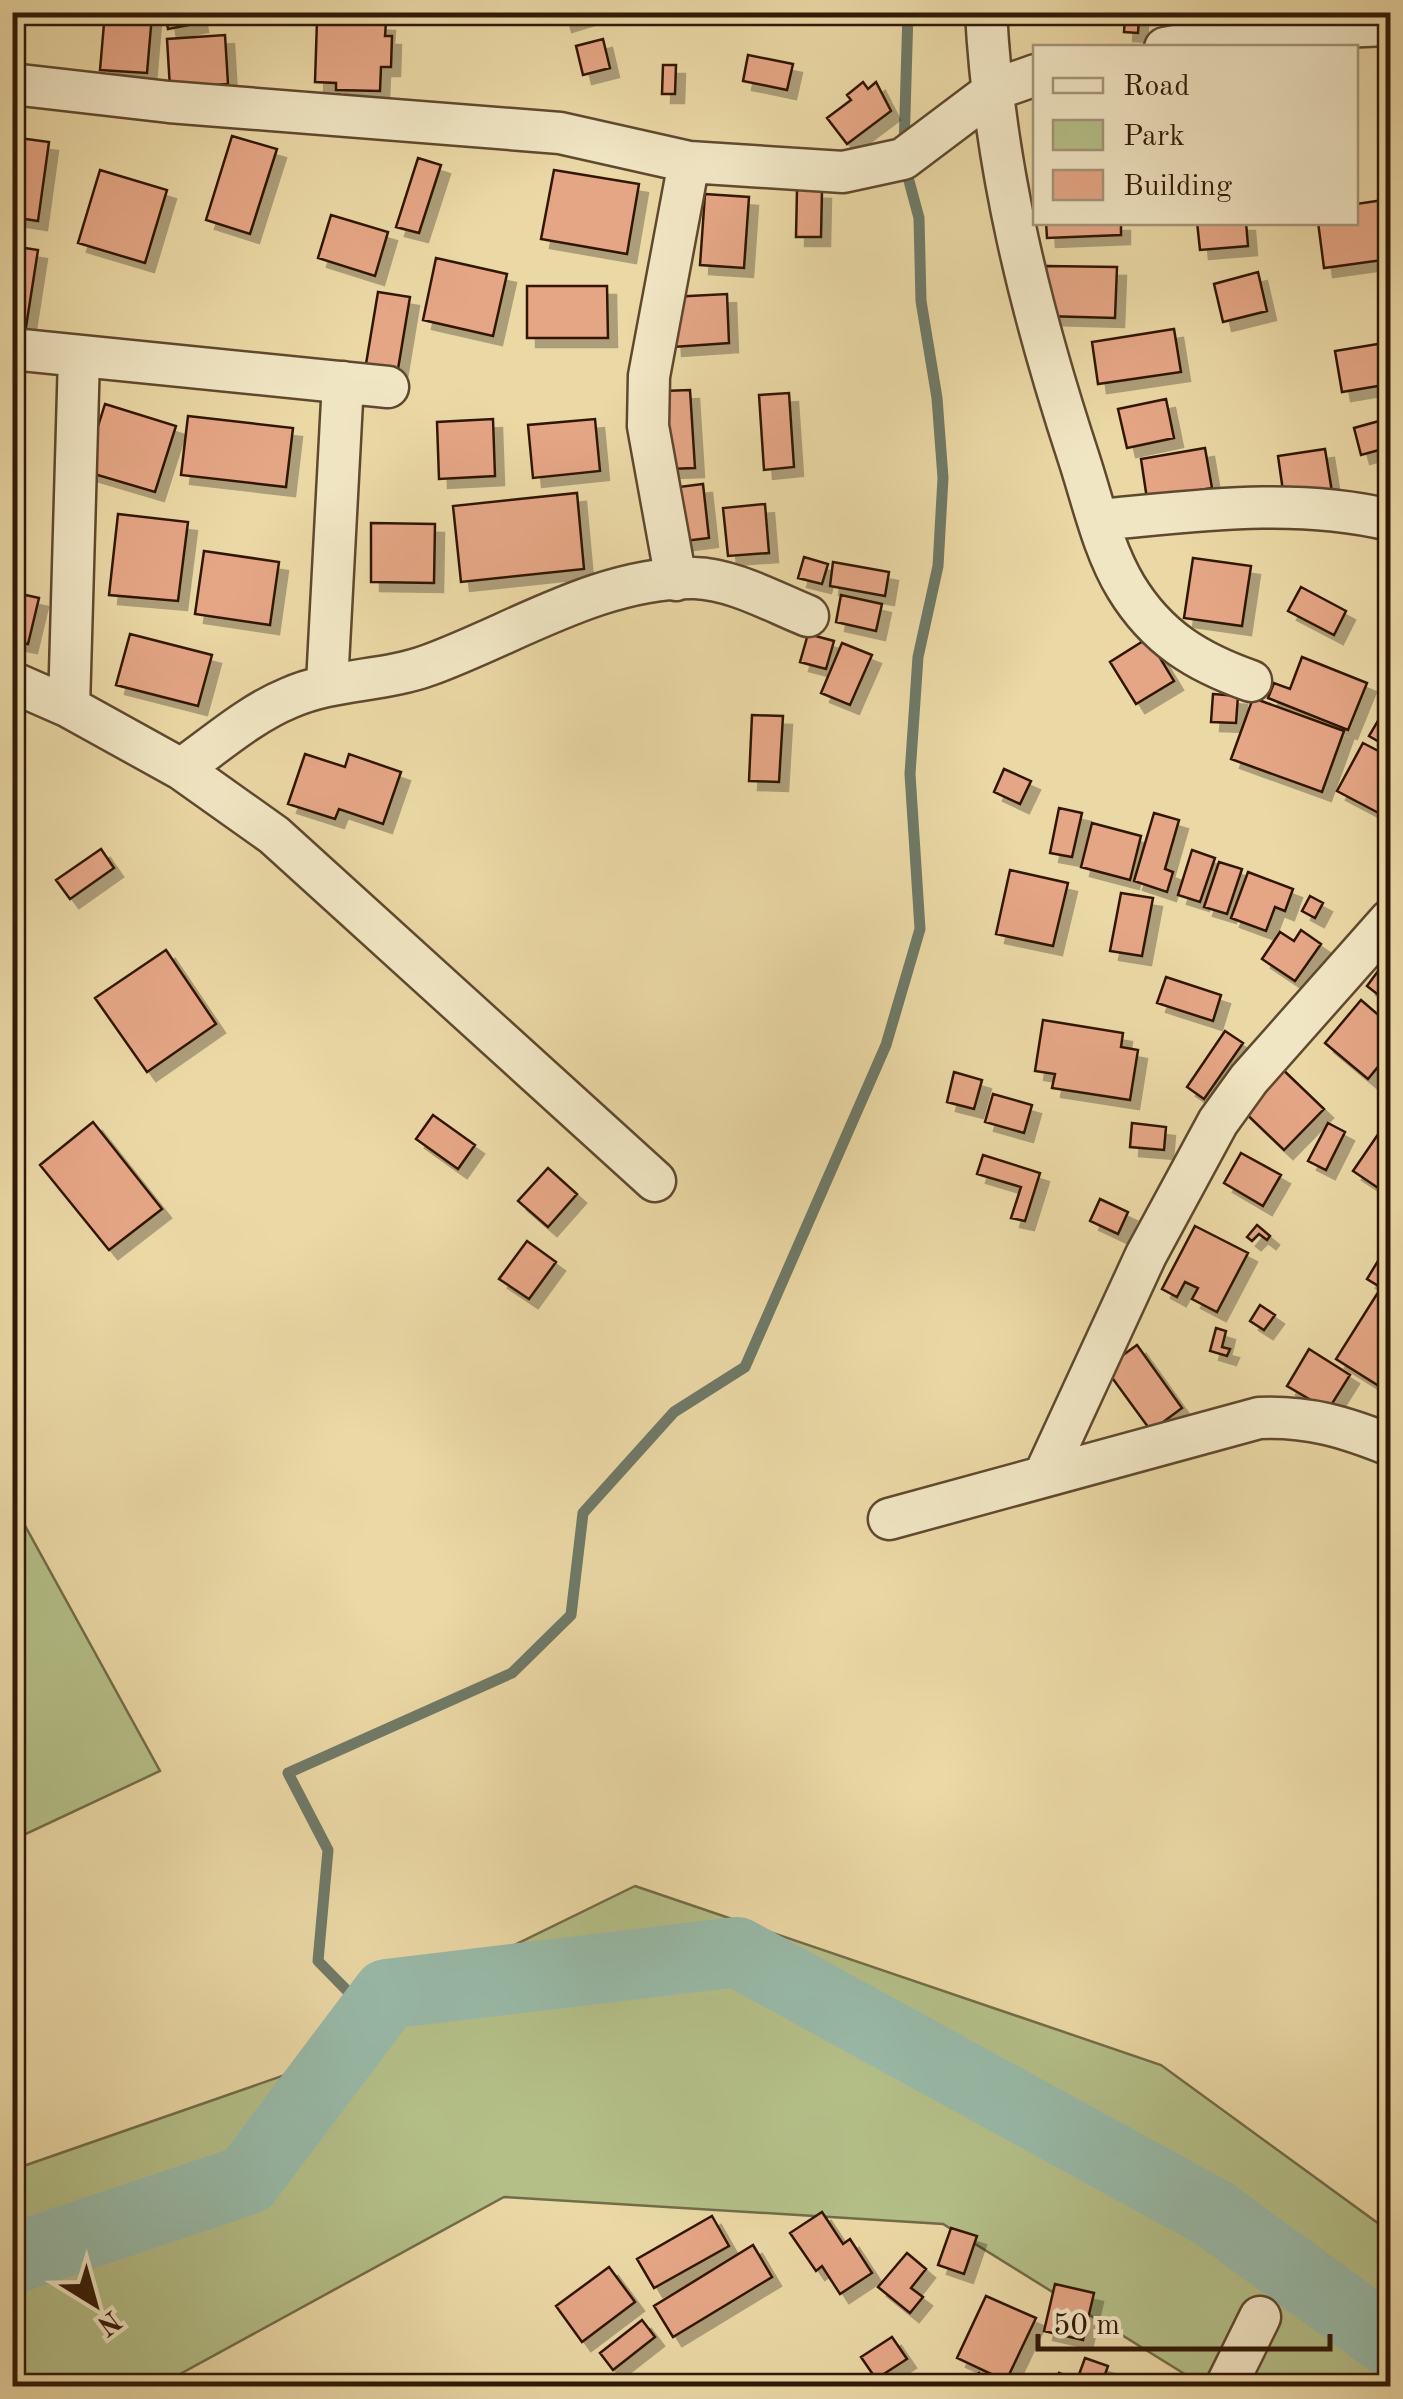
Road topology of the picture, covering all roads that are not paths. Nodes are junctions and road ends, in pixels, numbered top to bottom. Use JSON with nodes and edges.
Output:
{"nodes":[{"id":1,"x":986,"y":12,"type":"edge"},
{"id":2,"x":1259,"y":21,"type":"edge"},
{"id":3,"x":1390,"y":25,"type":"edge"},
{"id":4,"x":1175,"y":45,"type":"edge"},
{"id":5,"x":1033,"y":76,"type":"edge"},
{"id":6,"x":12,"y":84,"type":"edge"},
{"id":7,"x":996,"y":89,"type":"junction"},
{"id":8,"x":689,"y":162,"type":"junction"},
{"id":9,"x":12,"y":349,"type":"edge"},
{"id":10,"x":79,"y":356,"type":"junction"},
{"id":11,"x":343,"y":382,"type":"junction"},
{"id":12,"x":388,"y":387,"type":"dead end"},
{"id":13,"x":1098,"y":520,"type":"junction"},
{"id":14,"x":1390,"y":520,"type":"edge"},
{"id":15,"x":676,"y":580,"type":"junction"},
{"id":16,"x":808,"y":616,"type":"dead end"},
{"id":17,"x":1250,"y":681,"type":"dead end"},
{"id":18,"x":12,"y":682,"type":"edge"},
{"id":19,"x":327,"y":684,"type":"junction"},
{"id":20,"x":69,"y":707,"type":"junction"},
{"id":21,"x":181,"y":769,"type":"junction"},
{"id":22,"x":1390,"y":920,"type":"edge"},
{"id":23,"x":655,"y":1182,"type":"dead end"},
{"id":24,"x":1390,"y":1445,"type":"edge"},
{"id":25,"x":1044,"y":1476,"type":"junction"},
{"id":26,"x":890,"y":1519,"type":"dead end"},
{"id":27,"x":1260,"y":2317,"type":"dead end"},
{"id":28,"x":1226,"y":2386,"type":"edge"}],
"edges":[{"from":1,"to":7,"type":"street"},
{"from":2,"to":3,"type":"street"},
{"from":2,"to":4,"type":"street"},
{"from":5,"to":7,"type":"street"},
{"from":6,"to":8,"type":"street"},
{"from":7,"to":8,"type":"street"},
{"from":7,"to":13,"type":"street"},
{"from":8,"to":15,"type":"street"},
{"from":9,"to":10,"type":"street"},
{"from":10,"to":11,"type":"street"},
{"from":10,"to":20,"type":"street"},
{"from":11,"to":12,"type":"street"},
{"from":11,"to":19,"type":"street"},
{"from":13,"to":14,"type":"street"},
{"from":13,"to":17,"type":"street"},
{"from":15,"to":16,"type":"street"},
{"from":15,"to":19,"type":"street"},
{"from":18,"to":20,"type":"street"},
{"from":19,"to":21,"type":"street"},
{"from":20,"to":21,"type":"street"},
{"from":21,"to":23,"type":"street"},
{"from":22,"to":25,"type":"street"},
{"from":24,"to":25,"type":"street"},
{"from":25,"to":26,"type":"street"},
{"from":27,"to":28,"type":"street"}]}
